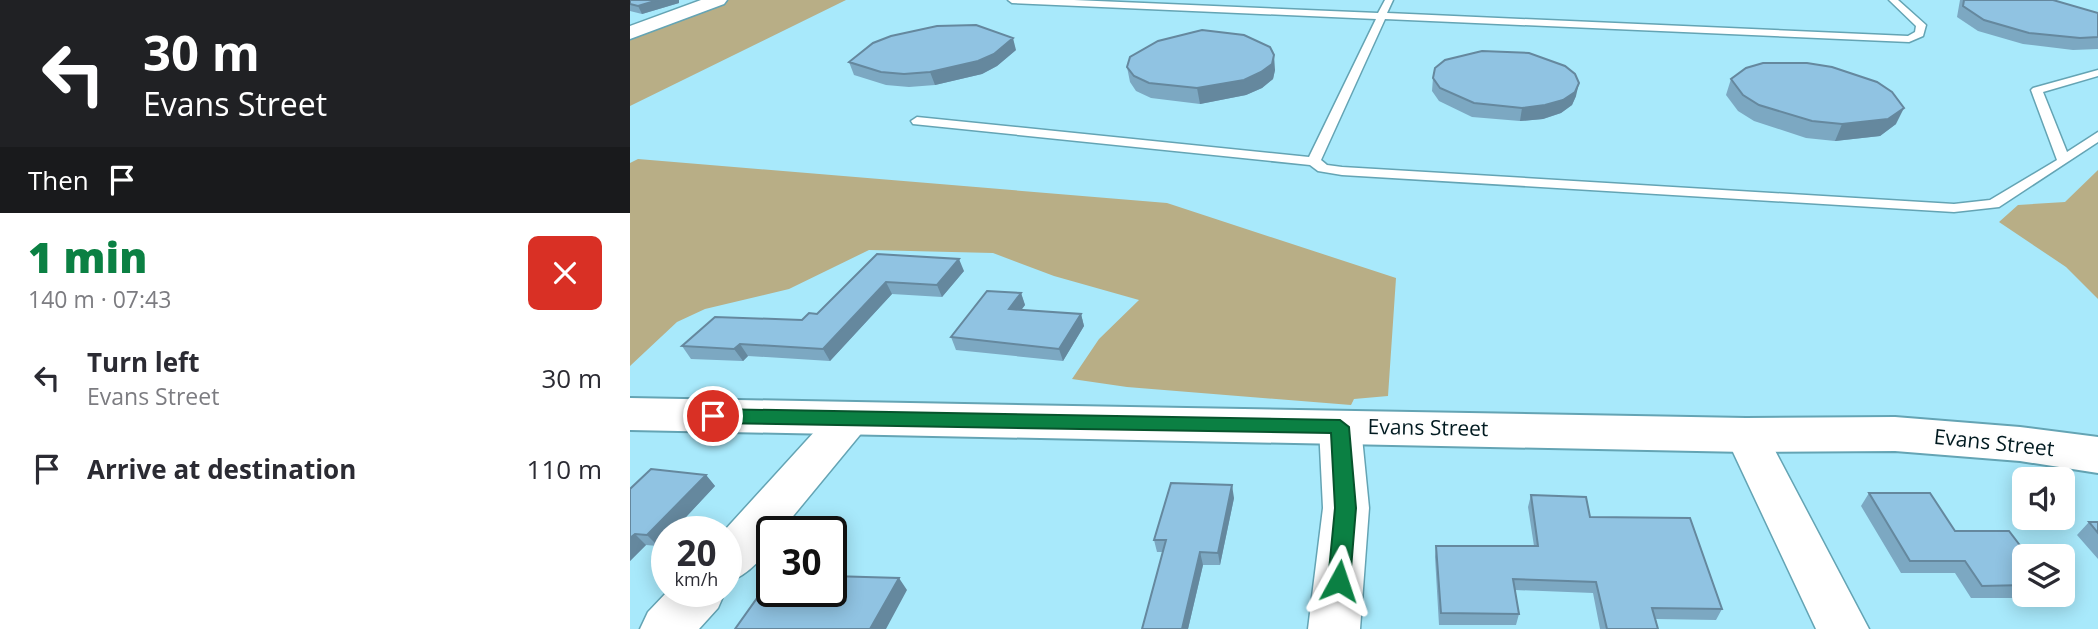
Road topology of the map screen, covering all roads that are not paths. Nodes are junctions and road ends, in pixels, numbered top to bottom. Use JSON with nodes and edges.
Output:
{"nodes":[{"id":1,"x":718,"y":0,"type":"edge"},
{"id":2,"x":1012,"y":0,"type":"edge"},
{"id":3,"x":1389,"y":0,"type":"edge"},
{"id":4,"x":1893,"y":0,"type":"edge"},
{"id":5,"x":1381,"y":15,"type":"junction"},
{"id":6,"x":635,"y":28,"type":"edge"},
{"id":7,"x":2098,"y":73,"type":"edge"},
{"id":8,"x":917,"y":121,"type":"dead end"},
{"id":9,"x":2098,"y":136,"type":"edge"},
{"id":10,"x":1314,"y":161,"type":"junction"},
{"id":11,"x":2064,"y":161,"type":"junction"},
{"id":12,"x":630,"y":414,"type":"edge"},
{"id":13,"x":850,"y":419,"type":"junction"},
{"id":14,"x":1340,"y":427,"type":"junction"},
{"id":15,"x":1746,"y":435,"type":"junction"},
{"id":16,"x":2098,"y":455,"type":"edge"},
{"id":17,"x":742,"y":544,"type":"edge"},
{"id":18,"x":686,"y":607,"type":"edge"},
{"id":19,"x":666,"y":629,"type":"edge"},
{"id":20,"x":1334,"y":629,"type":"edge"},
{"id":21,"x":1843,"y":629,"type":"edge"}],
"edges":[{"from":1,"to":6,"type":"street"},
{"from":2,"to":5,"type":"lane"},
{"from":3,"to":5,"type":"lane"},
{"from":4,"to":5,"type":"lane"},
{"from":5,"to":10,"type":"lane"},
{"from":7,"to":11,"type":"lane"},
{"from":8,"to":10,"type":"lane"},
{"from":9,"to":11,"type":"lane"},
{"from":10,"to":11,"type":"lane"},
{"from":12,"to":13,"type":"street","name":"Evans Street"},
{"from":13,"to":14,"type":"street","name":"Evans Street"},
{"from":13,"to":17,"type":"street"},
{"from":14,"to":15,"type":"street","name":"Evans Street"},
{"from":14,"to":20,"type":"street"},
{"from":15,"to":16,"type":"street","name":"Evans Street"},
{"from":15,"to":21,"type":"street"},
{"from":18,"to":19,"type":"street"}]}
